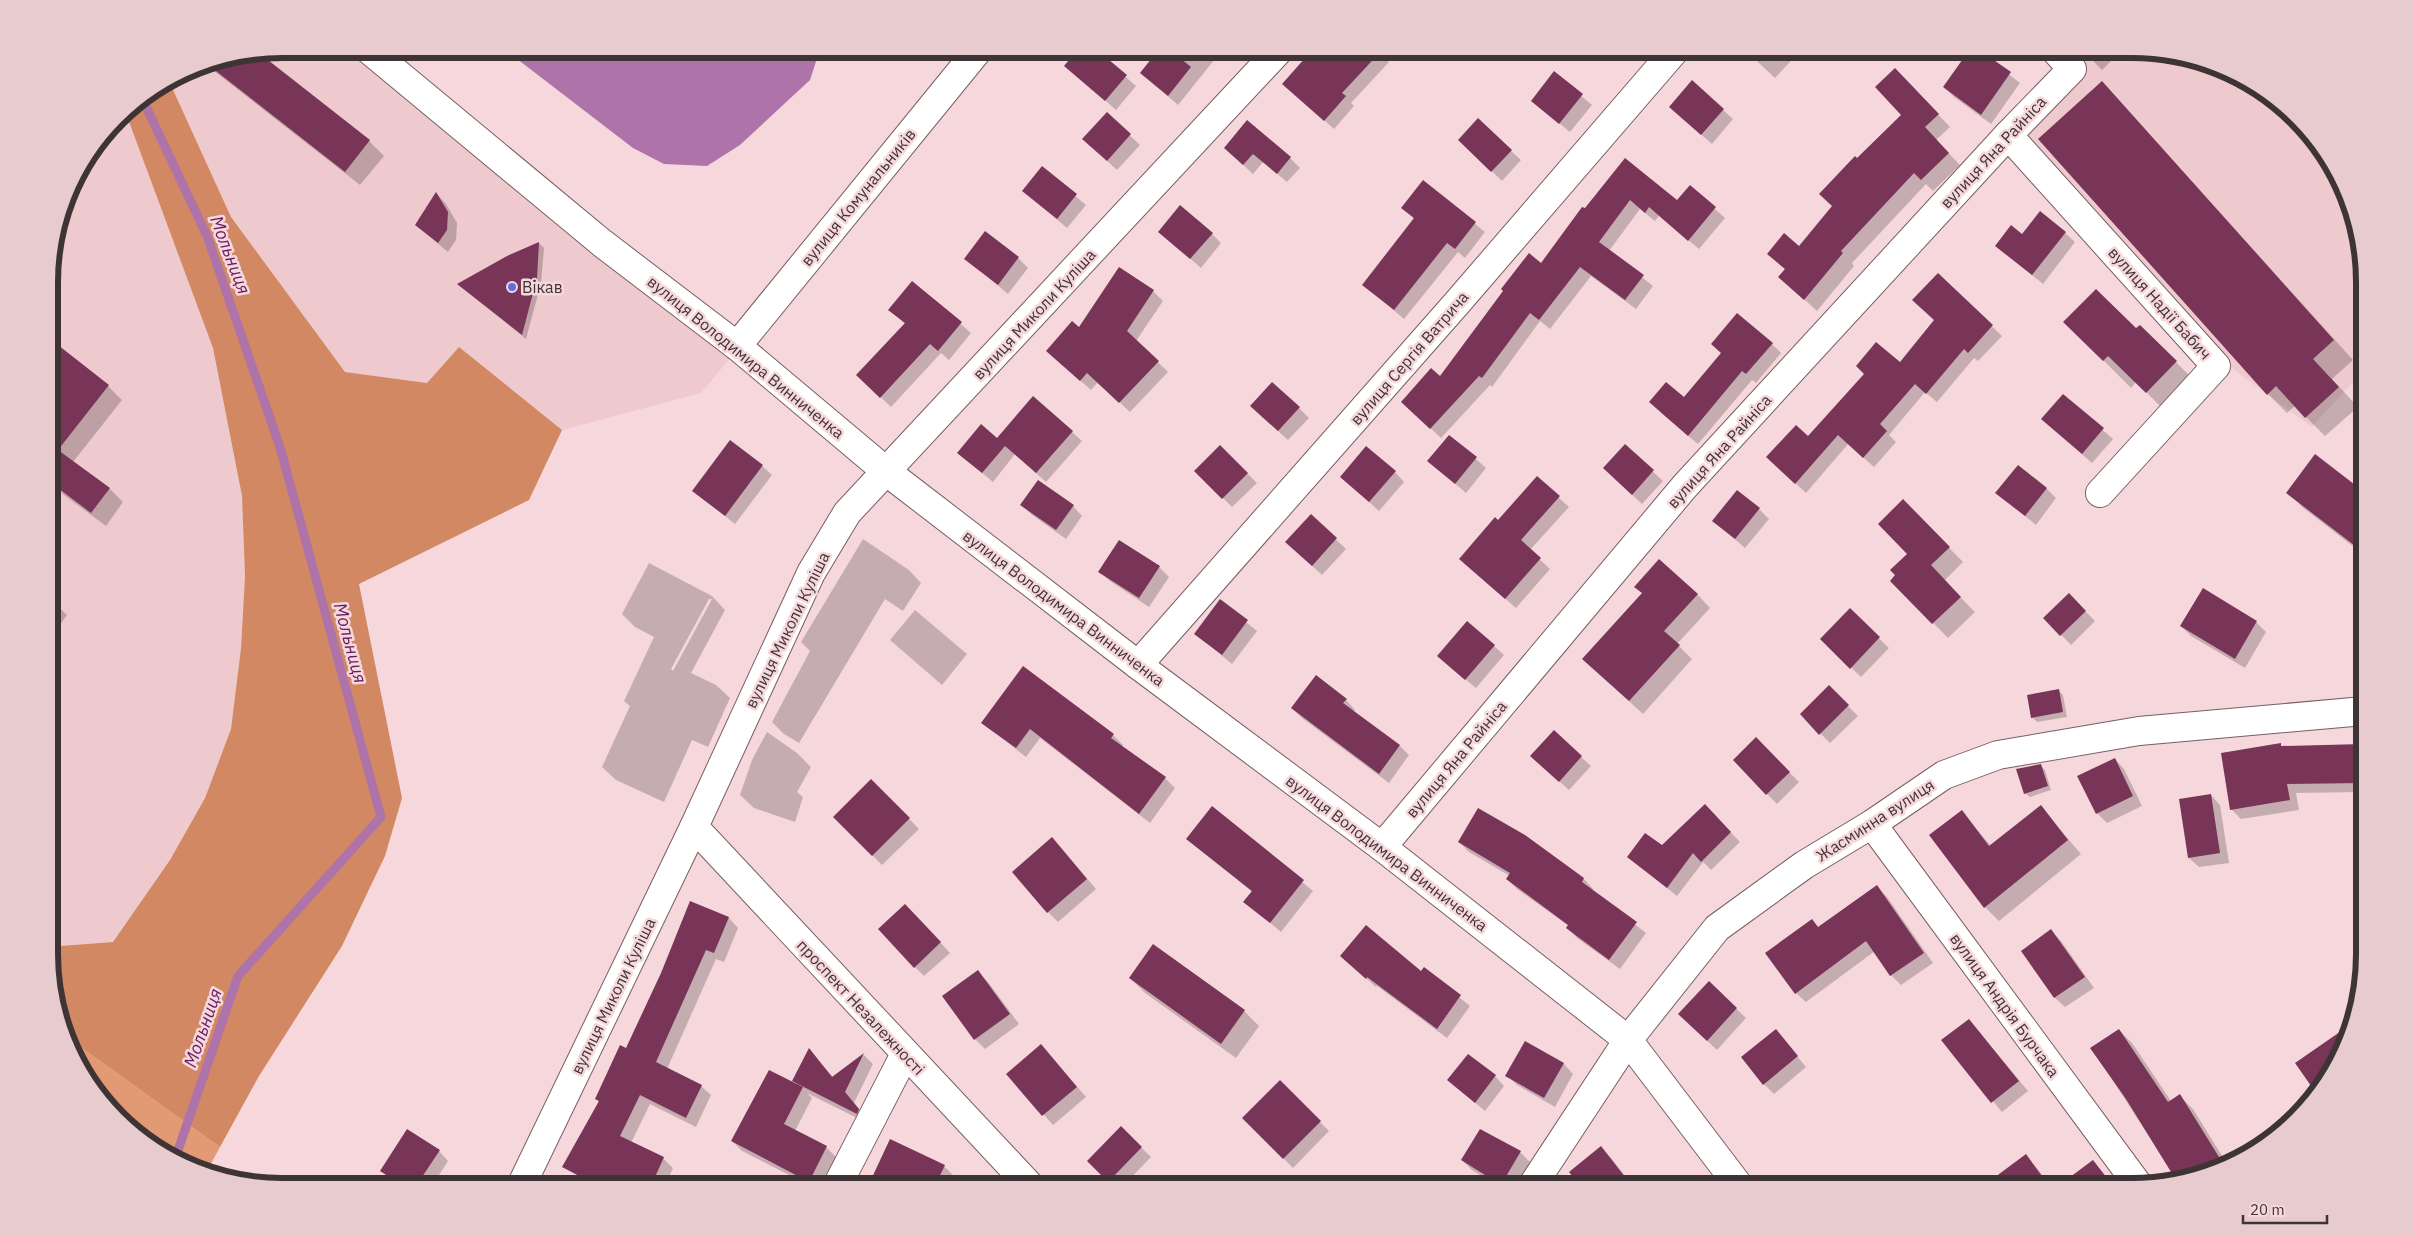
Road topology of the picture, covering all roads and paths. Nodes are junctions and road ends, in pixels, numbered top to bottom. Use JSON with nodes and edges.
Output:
{"nodes":[{"id":1,"x":379,"y":58,"type":"edge"},
{"id":2,"x":972,"y":58,"type":"edge"},
{"id":3,"x":1272,"y":58,"type":"edge"},
{"id":4,"x":1668,"y":58,"type":"edge"},
{"id":5,"x":2062,"y":58,"type":"edge"},
{"id":6,"x":2008,"y":135,"type":"junction"},
{"id":7,"x":737,"y":346,"type":"junction"},
{"id":8,"x":888,"y":472,"type":"junction"},
{"id":9,"x":2100,"y":493,"type":"dead end"},
{"id":10,"x":1138,"y":664,"type":"junction"},
{"id":11,"x":2356,"y":713,"type":"edge"},
{"id":12,"x":1872,"y":824,"type":"junction"},
{"id":13,"x":694,"y":828,"type":"junction"},
{"id":14,"x":1382,"y":847,"type":"junction"},
{"id":15,"x":1628,"y":1040,"type":"junction"},
{"id":16,"x":905,"y":1054,"type":"junction"},
{"id":17,"x":525,"y":1178,"type":"edge"},
{"id":18,"x":841,"y":1178,"type":"edge"},
{"id":19,"x":1022,"y":1178,"type":"edge"},
{"id":20,"x":1537,"y":1178,"type":"edge"},
{"id":21,"x":1733,"y":1178,"type":"edge"},
{"id":22,"x":2133,"y":1178,"type":"edge"}],
"edges":[{"from":1,"to":7,"type":"street","name":"вулиця Володимира Винниченка"},
{"from":2,"to":7,"type":"street","name":"вулиця Комунальників"},
{"from":3,"to":8,"type":"street","name":"вулиця Миколи Куліша"},
{"from":4,"to":10,"type":"street","name":"вулиця Сергія Ватрича"},
{"from":5,"to":6,"type":"street","name":"вулиця Яна Райніса"},
{"from":6,"to":9,"type":"street","name":"вулиця Надії Бабич"},
{"from":6,"to":14,"type":"street","name":"вулиця Яна Райніса"},
{"from":7,"to":8,"type":"street","name":"вулиця Володимира Винниченка"},
{"from":8,"to":10,"type":"street","name":"вулиця Володимира Винниченка"},
{"from":8,"to":13,"type":"street","name":"вулиця Миколи Куліша"},
{"from":10,"to":14,"type":"street","name":"вулиця Володимира Винниченка"},
{"from":11,"to":12,"type":"street","name":"Жасминна вулиця"},
{"from":12,"to":15,"type":"street","name":"Жасминна вулиця"},
{"from":12,"to":22,"type":"street","name":"вулиця Андрія Бурчака"},
{"from":13,"to":16,"type":"street","name":"проспект Незалежності"},
{"from":13,"to":17,"type":"street","name":"вулиця Миколи Куліша"},
{"from":14,"to":15,"type":"street","name":"вулиця Володимира Винниченка"},
{"from":15,"to":20,"type":"street","name":"Жасминна вулиця"},
{"from":15,"to":21,"type":"street","name":"вулиця Володимира Винниченка"},
{"from":16,"to":18,"type":"street"},
{"from":16,"to":19,"type":"street","name":"проспект Незалежності"}]}
